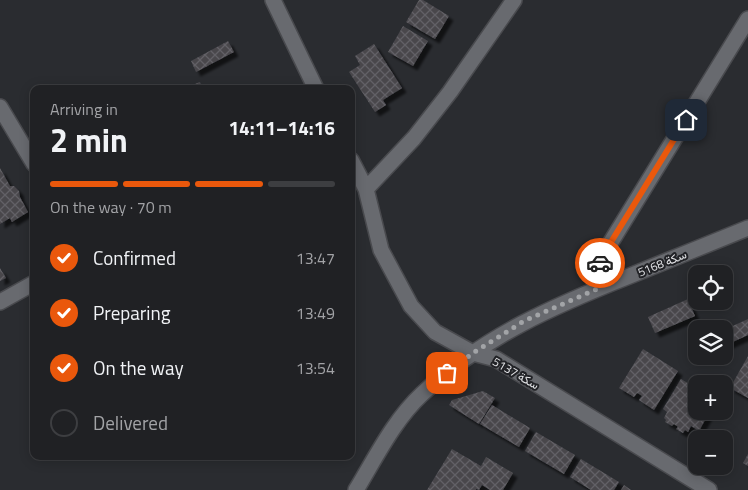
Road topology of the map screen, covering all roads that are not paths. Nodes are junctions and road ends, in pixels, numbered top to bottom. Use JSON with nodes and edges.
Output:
{"nodes":[{"id":1,"x":273,"y":0,"type":"edge"},
{"id":2,"x":514,"y":0,"type":"edge"},
{"id":3,"x":748,"y":19,"type":"edge"},
{"id":4,"x":314,"y":85,"type":"edge"},
{"id":5,"x":0,"y":107,"type":"edge"},
{"id":6,"x":30,"y":157,"type":"edge"},
{"id":7,"x":355,"y":168,"type":"edge"},
{"id":8,"x":366,"y":189,"type":"junction"},
{"id":9,"x":748,"y":228,"type":"edge"},
{"id":10,"x":30,"y":285,"type":"edge"},
{"id":11,"x":597,"y":289,"type":"junction"},
{"id":12,"x":0,"y":302,"type":"edge"},
{"id":13,"x":473,"y":353,"type":"junction"},
{"id":14,"x":356,"y":490,"type":"edge"},
{"id":15,"x":709,"y":490,"type":"edge"}],
"edges":[{"from":1,"to":4,"type":"street"},
{"from":2,"to":8,"type":"street"},
{"from":3,"to":11,"type":"street"},
{"from":5,"to":6,"type":"street"},
{"from":7,"to":8,"type":"street","name":"سكة 5137"},
{"from":8,"to":13,"type":"street","name":"سكة 5137"},
{"from":9,"to":11,"type":"street","name":"سكة 5168"},
{"from":10,"to":12,"type":"street"},
{"from":11,"to":13,"type":"street","name":"سكة 5168"},
{"from":13,"to":14,"type":"street","name":"سكة 5168"},
{"from":13,"to":15,"type":"street","name":"سكة 5137"}]}
